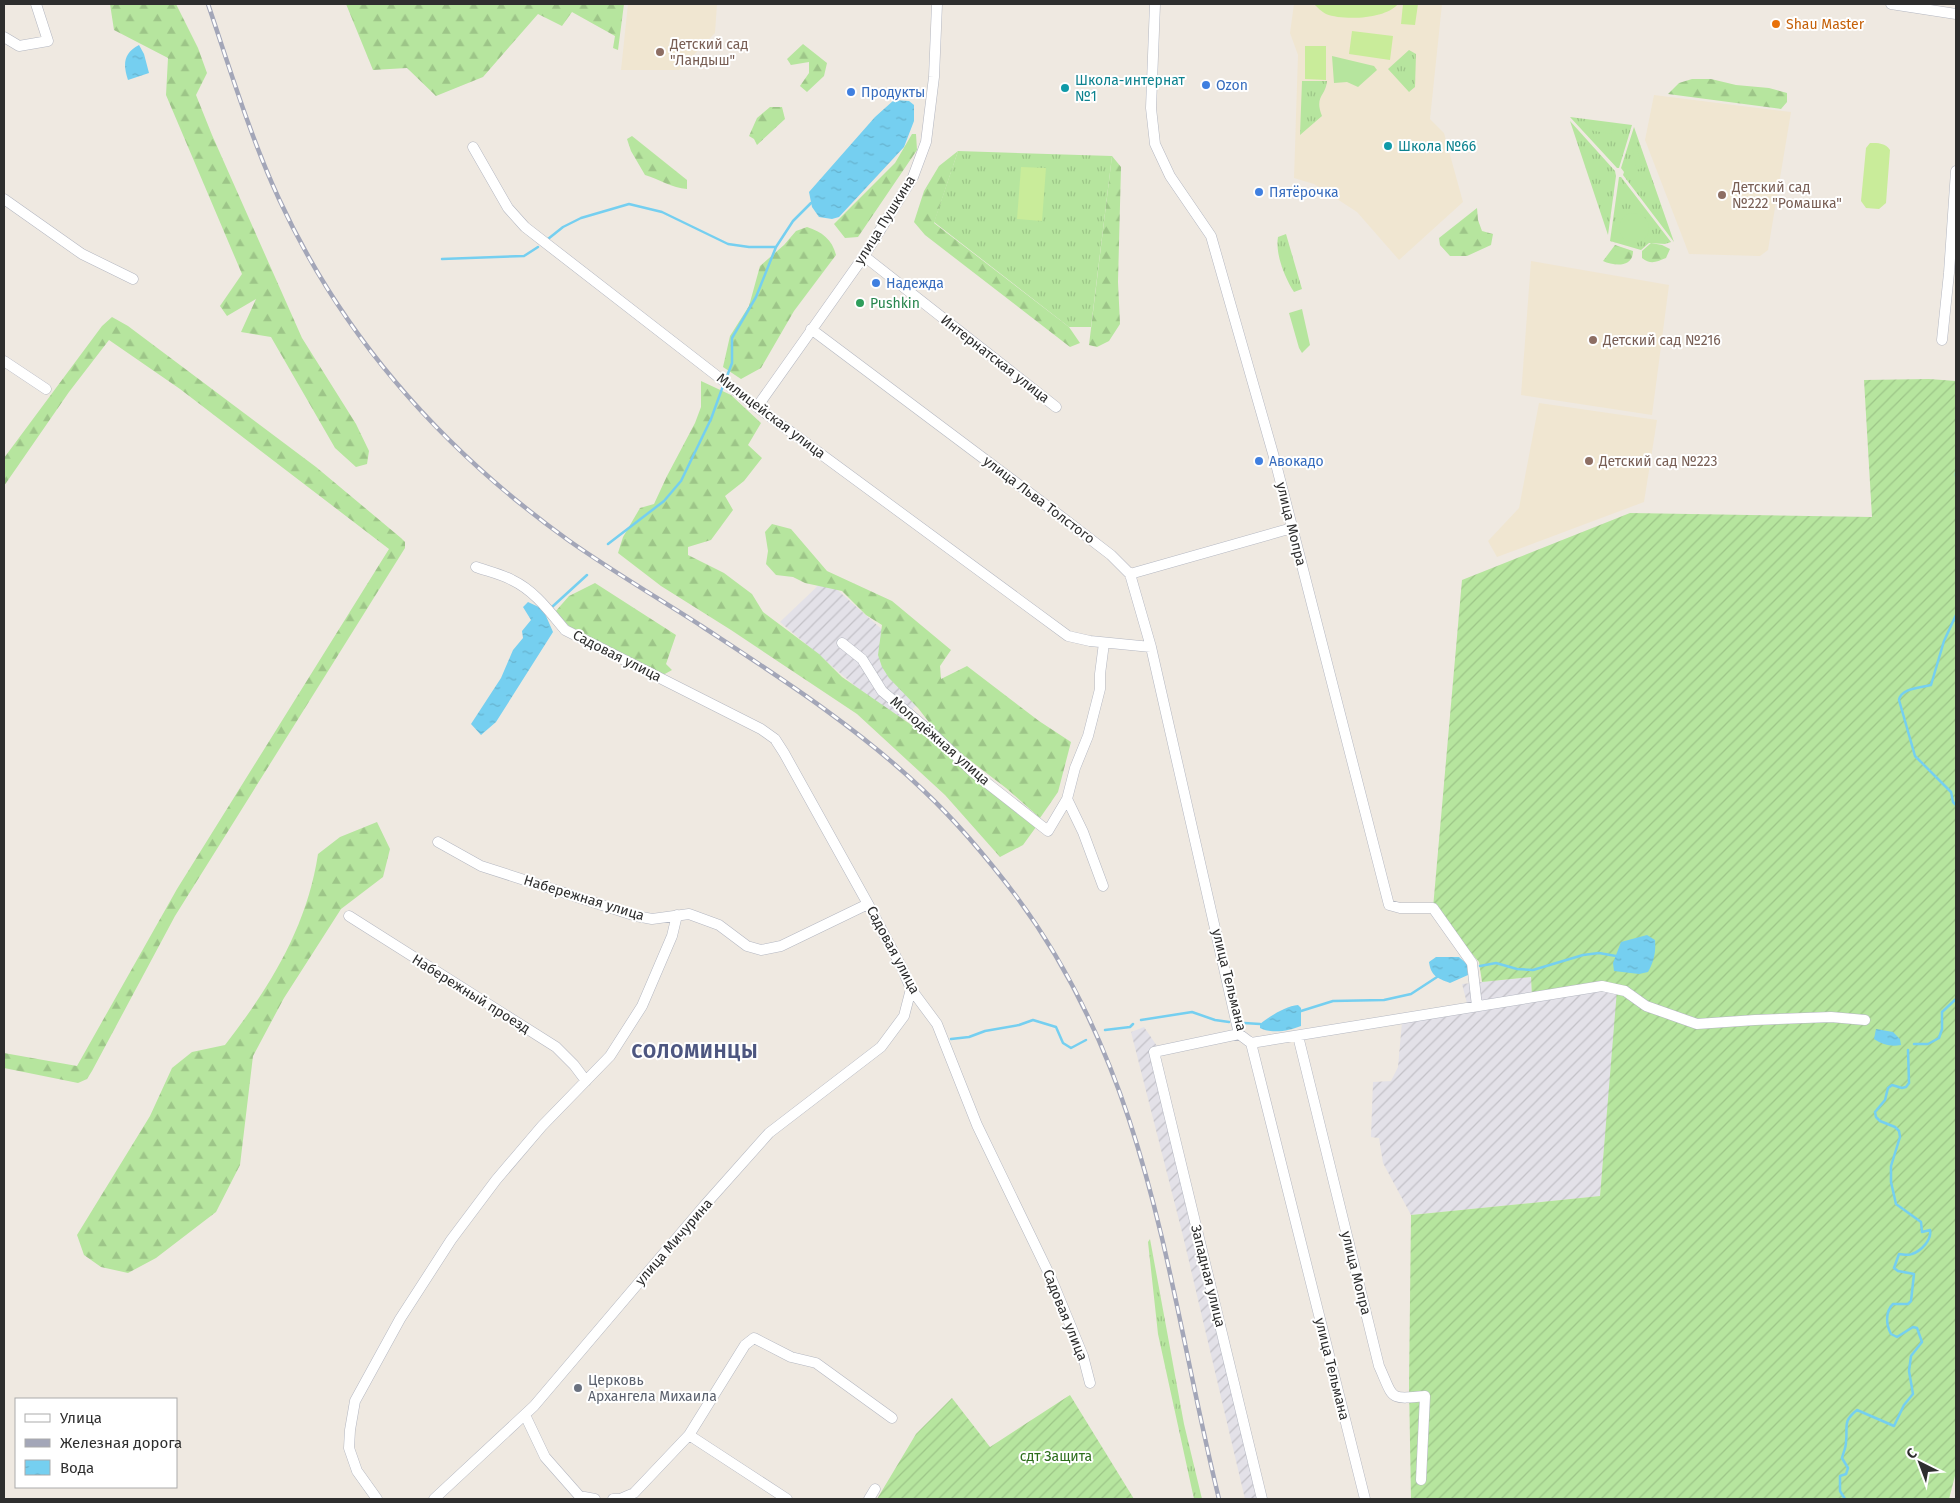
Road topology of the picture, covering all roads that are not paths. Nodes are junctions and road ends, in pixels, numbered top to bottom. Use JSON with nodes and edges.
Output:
{"nodes":[{"id":1,"x":36,"y":4,"type":"edge"},
{"id":2,"x":937,"y":4,"type":"edge"},
{"id":3,"x":1155,"y":4,"type":"edge"},
{"id":4,"x":1891,"y":4,"type":"edge"},
{"id":5,"x":1956,"y":14,"type":"edge"},
{"id":6,"x":4,"y":37,"type":"edge"},
{"id":7,"x":472,"y":147,"type":"dead end"},
{"id":8,"x":1956,"y":171,"type":"edge"},
{"id":9,"x":4,"y":199,"type":"edge"},
{"id":10,"x":864,"y":256,"type":"junction"},
{"id":11,"x":132,"y":279,"type":"dead end"},
{"id":12,"x":811,"y":329,"type":"junction"},
{"id":13,"x":1942,"y":340,"type":"dead end"},
{"id":14,"x":4,"y":361,"type":"edge"},
{"id":15,"x":46,"y":389,"type":"dead end"},
{"id":16,"x":757,"y":406,"type":"junction"},
{"id":17,"x":1056,"y":407,"type":"dead end"},
{"id":18,"x":1292,"y":528,"type":"junction"},
{"id":19,"x":476,"y":567,"type":"dead end"},
{"id":20,"x":1130,"y":574,"type":"junction"},
{"id":21,"x":842,"y":642,"type":"dead end"},
{"id":22,"x":1104,"y":643,"type":"junction"},
{"id":23,"x":1151,"y":647,"type":"junction"},
{"id":24,"x":1067,"y":799,"type":"junction"},
{"id":25,"x":438,"y":842,"type":"dead end"},
{"id":26,"x":1103,"y":886,"type":"dead end"},
{"id":27,"x":868,"y":904,"type":"junction"},
{"id":28,"x":677,"y":915,"type":"junction"},
{"id":29,"x":348,"y":916,"type":"dead end"},
{"id":30,"x":911,"y":989,"type":"junction"},
{"id":31,"x":1477,"y":1006,"type":"junction"},
{"id":32,"x":1865,"y":1020,"type":"dead end"},
{"id":33,"x":1239,"y":1034,"type":"junction"},
{"id":34,"x":1298,"y":1036,"type":"junction"},
{"id":35,"x":1251,"y":1044,"type":"junction"},
{"id":36,"x":586,"y":1081,"type":"junction"},
{"id":37,"x":1090,"y":1383,"type":"dead end"},
{"id":38,"x":525,"y":1416,"type":"junction"},
{"id":39,"x":892,"y":1418,"type":"dead end"},
{"id":40,"x":689,"y":1436,"type":"junction"},
{"id":41,"x":1421,"y":1480,"type":"dead end"},
{"id":42,"x":875,"y":1489,"type":"dead end"},
{"id":43,"x":580,"y":1497,"type":"edge"},
{"id":44,"x":377,"y":1499,"type":"edge"},
{"id":45,"x":434,"y":1499,"type":"edge"},
{"id":46,"x":595,"y":1499,"type":"edge"},
{"id":47,"x":613,"y":1499,"type":"edge"},
{"id":48,"x":788,"y":1499,"type":"edge"},
{"id":49,"x":869,"y":1499,"type":"edge"},
{"id":50,"x":1262,"y":1499,"type":"edge"},
{"id":51,"x":1365,"y":1499,"type":"edge"}],
"edges":[{"from":1,"to":6,"type":"street"},
{"from":2,"to":10,"type":"street","name":"улица Пушкина"},
{"from":3,"to":18,"type":"street","name":"улица Мопра"},
{"from":4,"to":5,"type":"street"},
{"from":7,"to":16,"type":"street","name":"Милицейская улица"},
{"from":8,"to":13,"type":"street"},
{"from":9,"to":11,"type":"street"},
{"from":10,"to":12,"type":"street","name":"улица Пушкина"},
{"from":10,"to":17,"type":"street","name":"Интернатская улица"},
{"from":12,"to":16,"type":"street","name":"улица Пушкина"},
{"from":12,"to":20,"type":"street","name":"улица Льва Толстого"},
{"from":14,"to":15,"type":"street"},
{"from":16,"to":22,"type":"street","name":"Милицейская улица"},
{"from":18,"to":20,"type":"street"},
{"from":18,"to":31,"type":"street","name":"улица Мопра"},
{"from":19,"to":27,"type":"street","name":"Садовая улица"},
{"from":20,"to":23,"type":"street","name":"улица Тельмана"},
{"from":21,"to":24,"type":"street","name":"Молодёжная улица"},
{"from":22,"to":23,"type":"street","name":"Милицейская улица"},
{"from":22,"to":24,"type":"street"},
{"from":23,"to":33,"type":"street","name":"улица Тельмана"},
{"from":24,"to":26,"type":"street"},
{"from":25,"to":28,"type":"street","name":"Набережная улица"},
{"from":27,"to":28,"type":"street","name":"Набережная улица"},
{"from":27,"to":30,"type":"street","name":"Садовая улица"},
{"from":28,"to":36,"type":"street"},
{"from":29,"to":36,"type":"street","name":"Набережный проезд"},
{"from":30,"to":37,"type":"street","name":"Садовая улица"},
{"from":30,"to":38,"type":"street","name":"улица Мичурина"},
{"from":31,"to":32,"type":"street"},
{"from":31,"to":34,"type":"street"},
{"from":33,"to":35,"type":"street","name":"улица Тельмана"},
{"from":33,"to":50,"type":"street","name":"Западная улица"},
{"from":34,"to":35,"type":"street"},
{"from":34,"to":41,"type":"street","name":"улица Мопра"},
{"from":35,"to":51,"type":"street","name":"улица Тельмана"},
{"from":36,"to":44,"type":"street"},
{"from":38,"to":43,"type":"street"},
{"from":38,"to":45,"type":"street","name":"улица Мичурина"},
{"from":39,"to":40,"type":"street"},
{"from":40,"to":47,"type":"street"},
{"from":40,"to":48,"type":"street"},
{"from":42,"to":49,"type":"street"},
{"from":43,"to":46,"type":"street"}]}
